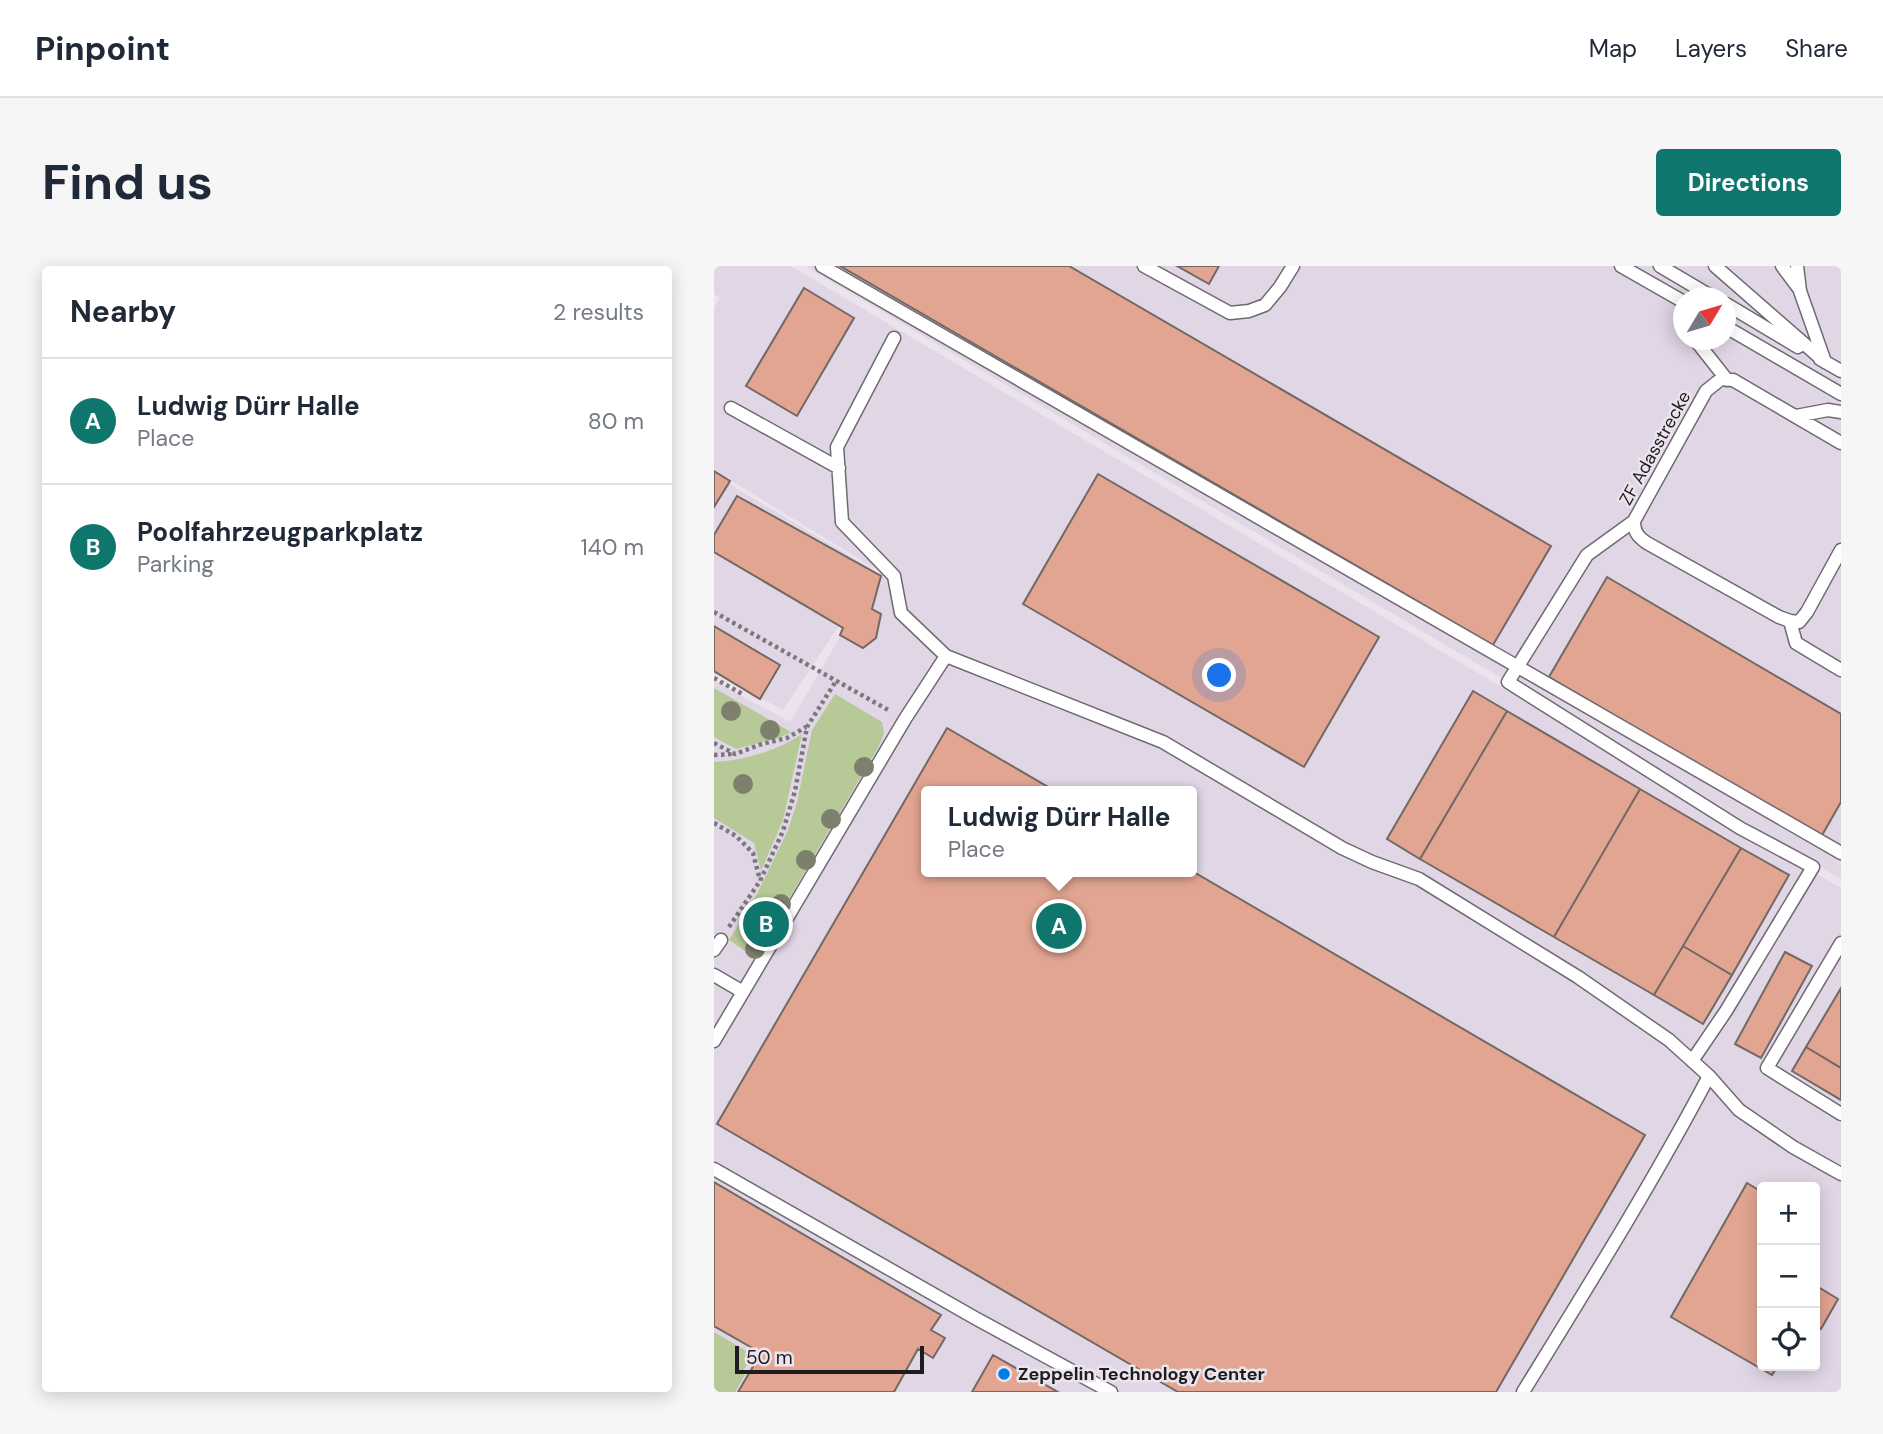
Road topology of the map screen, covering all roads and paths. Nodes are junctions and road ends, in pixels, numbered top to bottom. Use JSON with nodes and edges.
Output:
{"nodes":[{"id":1,"x":822,"y":266,"type":"edge"},
{"id":2,"x":1144,"y":266,"type":"edge"},
{"id":3,"x":1293,"y":266,"type":"edge"},
{"id":4,"x":1621,"y":266,"type":"edge"},
{"id":5,"x":1660,"y":266,"type":"edge"},
{"id":6,"x":1715,"y":266,"type":"edge"},
{"id":7,"x":1782,"y":266,"type":"edge"},
{"id":8,"x":1797,"y":266,"type":"edge"},
{"id":9,"x":1695,"y":287,"type":"edge"},
{"id":10,"x":1801,"y":290,"type":"junction"},
{"id":11,"x":1673,"y":296,"type":"edge"},
{"id":12,"x":1736,"y":310,"type":"edge"},
{"id":13,"x":1736,"y":333,"type":"edge"},
{"id":14,"x":894,"y":338,"type":"dead end"},
{"id":15,"x":1703,"y":350,"type":"edge"},
{"id":16,"x":1825,"y":362,"type":"junction"},
{"id":17,"x":1841,"y":371,"type":"edge"},
{"id":18,"x":1727,"y":380,"type":"junction"},
{"id":19,"x":1841,"y":394,"type":"edge"},
{"id":20,"x":731,"y":408,"type":"dead end"},
{"id":21,"x":1835,"y":411,"type":"edge"},
{"id":22,"x":1796,"y":416,"type":"junction"},
{"id":23,"x":1841,"y":443,"type":"edge"},
{"id":24,"x":839,"y":468,"type":"junction"},
{"id":25,"x":1634,"y":521,"type":"junction"},
{"id":26,"x":1841,"y":550,"type":"edge"},
{"id":27,"x":714,"y":612,"type":"edge"},
{"id":28,"x":1790,"y":621,"type":"junction"},
{"id":29,"x":946,"y":656,"type":"junction"},
{"id":30,"x":1517,"y":667,"type":"junction"},
{"id":31,"x":1841,"y":670,"type":"edge"},
{"id":32,"x":714,"y":678,"type":"edge"},
{"id":33,"x":836,"y":681,"type":"junction"},
{"id":34,"x":744,"y":695,"type":"dead end"},
{"id":35,"x":905,"y":719,"type":"junction"},
{"id":36,"x":807,"y":727,"type":"junction"},
{"id":37,"x":714,"y":743,"type":"edge"},
{"id":38,"x":735,"y":754,"type":"junction"},
{"id":39,"x":714,"y":755,"type":"edge"},
{"id":40,"x":714,"y":823,"type":"edge"},
{"id":41,"x":1841,"y":853,"type":"edge"},
{"id":42,"x":760,"y":881,"type":"junction"},
{"id":43,"x":1841,"y":943,"type":"edge"},
{"id":44,"x":718,"y":945,"type":"edge"},
{"id":45,"x":714,"y":975,"type":"edge"},
{"id":46,"x":743,"y":992,"type":"junction"},
{"id":47,"x":714,"y":1041,"type":"edge"},
{"id":48,"x":1692,"y":1061,"type":"junction"},
{"id":49,"x":1709,"y":1076,"type":"junction"},
{"id":50,"x":1841,"y":1114,"type":"edge"},
{"id":51,"x":714,"y":1169,"type":"edge"},
{"id":52,"x":1841,"y":1174,"type":"edge"},
{"id":53,"x":1111,"y":1392,"type":"edge"},
{"id":54,"x":1523,"y":1392,"type":"edge"}],
"edges":[{"from":1,"to":30,"type":"lane"},
{"from":2,"to":3,"type":"lane"},
{"from":4,"to":11,"type":"lane"},
{"from":5,"to":9,"type":"lane"},
{"from":6,"to":16,"type":"lane"},
{"from":7,"to":10,"type":"lane"},
{"from":8,"to":10,"type":"lane"},
{"from":10,"to":16,"type":"lane"},
{"from":12,"to":16,"type":"lane"},
{"from":13,"to":19,"type":"lane"},
{"from":14,"to":24,"type":"lane"},
{"from":15,"to":18,"type":"lane"},
{"from":16,"to":17,"type":"lane"},
{"from":18,"to":22,"type":"lane"},
{"from":18,"to":25,"type":"lane","name":"ZF Adasstrecke"},
{"from":20,"to":24,"type":"lane"},
{"from":21,"to":22,"type":"lane"},
{"from":22,"to":23,"type":"lane"},
{"from":24,"to":29,"type":"lane"},
{"from":25,"to":28,"type":"lane","name":"ZF Adasstrecke"},
{"from":25,"to":30,"type":"lane"},
{"from":26,"to":28,"type":"lane"},
{"from":27,"to":33,"type":"path"},
{"from":28,"to":31,"type":"lane"},
{"from":29,"to":35,"type":"lane"},
{"from":29,"to":48,"type":"lane"},
{"from":30,"to":41,"type":"lane"},
{"from":30,"to":48,"type":"lane"},
{"from":32,"to":34,"type":"path"},
{"from":33,"to":35,"type":"path"},
{"from":33,"to":36,"type":"path"},
{"from":35,"to":46,"type":"lane"},
{"from":36,"to":38,"type":"path"},
{"from":36,"to":42,"type":"path"},
{"from":37,"to":38,"type":"path"},
{"from":38,"to":39,"type":"path"},
{"from":40,"to":42,"type":"path"},
{"from":42,"to":44,"type":"path"},
{"from":43,"to":50,"type":"lane"},
{"from":45,"to":46,"type":"lane"},
{"from":46,"to":47,"type":"lane"},
{"from":48,"to":49,"type":"lane"},
{"from":49,"to":52,"type":"lane"},
{"from":49,"to":54,"type":"lane"},
{"from":51,"to":53,"type":"lane"}]}
